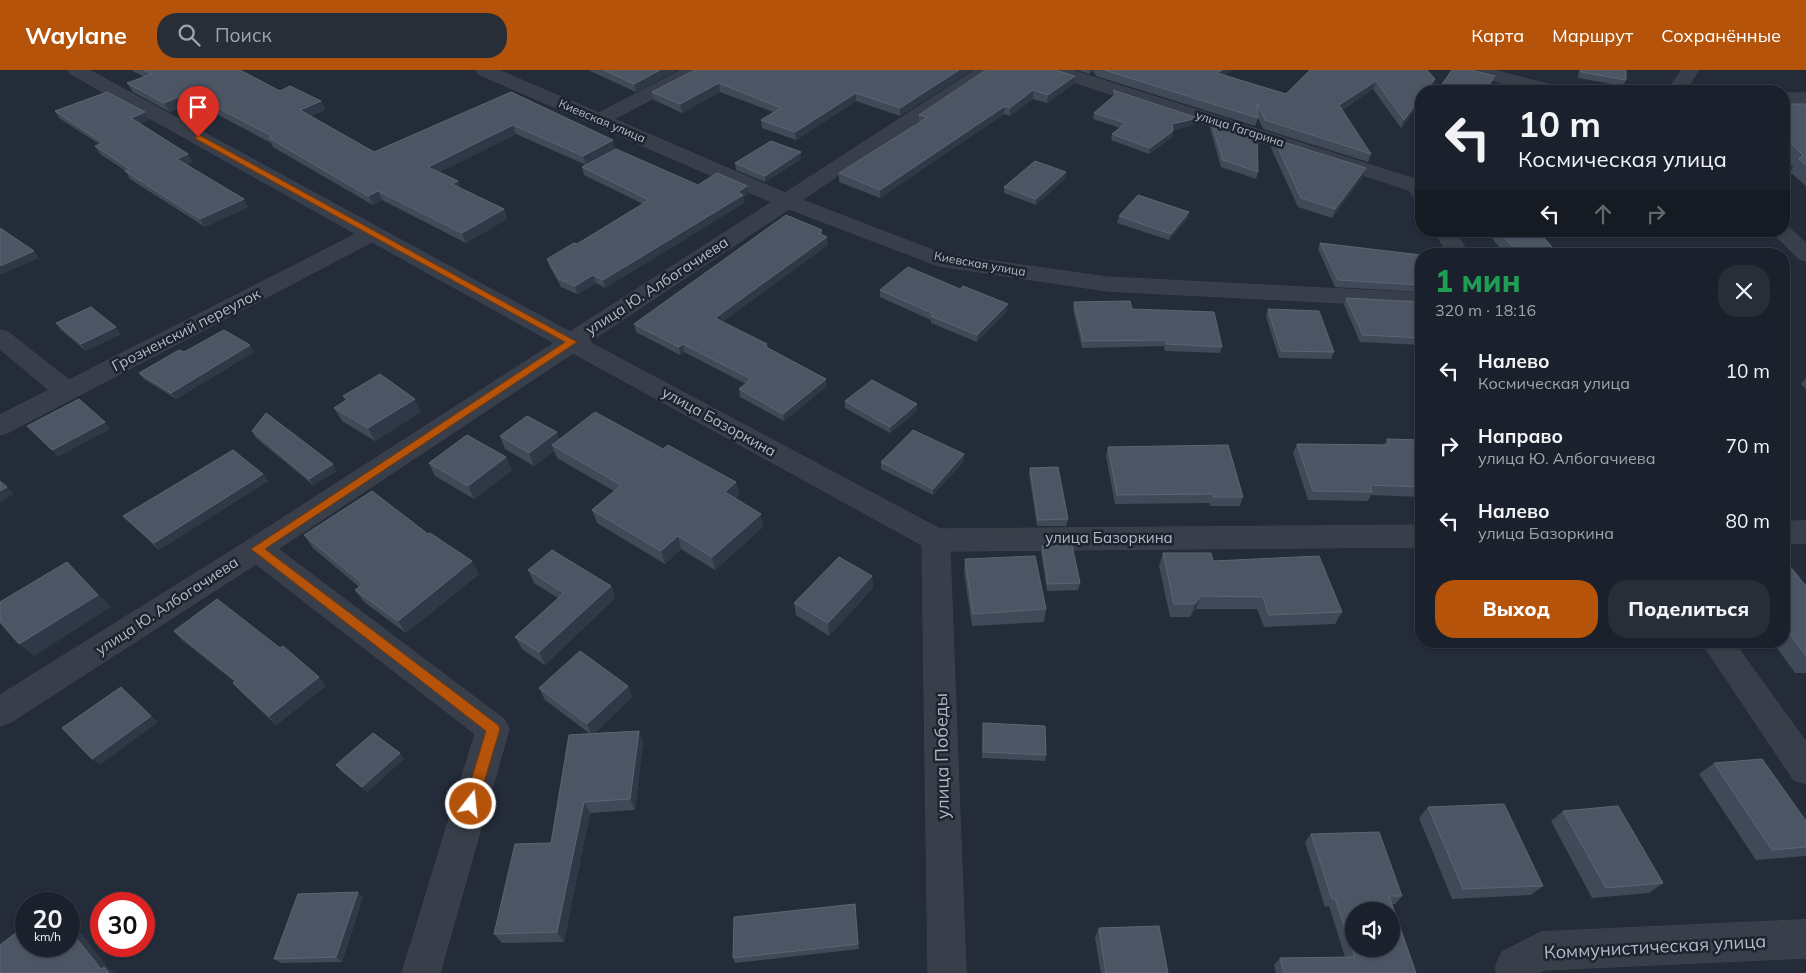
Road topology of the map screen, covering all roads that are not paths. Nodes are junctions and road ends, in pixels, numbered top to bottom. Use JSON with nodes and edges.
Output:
{"nodes":[{"id":1,"x":77,"y":70,"type":"edge"},
{"id":2,"x":484,"y":70,"type":"edge"},
{"id":3,"x":694,"y":70,"type":"edge"},
{"id":4,"x":986,"y":70,"type":"edge"},
{"id":5,"x":1054,"y":70,"type":"edge"},
{"id":6,"x":1474,"y":70,"type":"edge"},
{"id":7,"x":1691,"y":70,"type":"edge"},
{"id":8,"x":1530,"y":85,"type":"edge"},
{"id":9,"x":1680,"y":85,"type":"edge"},
{"id":10,"x":1790,"y":98,"type":"edge"},
{"id":11,"x":1806,"y":98,"type":"edge"},
{"id":12,"x":599,"y":120,"type":"junction"},
{"id":13,"x":1415,"y":185,"type":"edge"},
{"id":14,"x":787,"y":201,"type":"junction"},
{"id":15,"x":372,"y":234,"type":"junction"},
{"id":16,"x":1449,"y":237,"type":"edge"},
{"id":17,"x":1787,"y":237,"type":"edge"},
{"id":18,"x":1455,"y":248,"type":"edge"},
{"id":19,"x":1806,"y":255,"type":"edge"},
{"id":20,"x":1415,"y":300,"type":"edge"},
{"id":21,"x":0,"y":337,"type":"edge"},
{"id":22,"x":572,"y":342,"type":"junction"},
{"id":23,"x":66,"y":391,"type":"junction"},
{"id":24,"x":0,"y":426,"type":"edge"},
{"id":25,"x":1806,"y":532,"type":"edge"},
{"id":26,"x":1790,"y":533,"type":"edge"},
{"id":27,"x":1415,"y":536,"type":"edge"},
{"id":28,"x":936,"y":540,"type":"junction"},
{"id":29,"x":257,"y":549,"type":"junction"},
{"id":30,"x":1721,"y":648,"type":"edge"},
{"id":31,"x":0,"y":712,"type":"edge"},
{"id":32,"x":1806,"y":769,"type":"edge"},
{"id":33,"x":1806,"y":939,"type":"edge"},
{"id":34,"x":421,"y":973,"type":"edge"},
{"id":35,"x":947,"y":973,"type":"edge"},
{"id":36,"x":1515,"y":973,"type":"edge"}],
"edges":[{"from":1,"to":15,"type":"street","name":"улица Базоркина"},
{"from":2,"to":12,"type":"street","name":"Киевская улица"},
{"from":3,"to":12,"type":"street"},
{"from":4,"to":14,"type":"street","name":"улица Ю. Албогачиева"},
{"from":5,"to":13,"type":"street","name":"улица Гагарина"},
{"from":6,"to":8,"type":"street"},
{"from":7,"to":9,"type":"street"},
{"from":10,"to":11,"type":"street"},
{"from":12,"to":14,"type":"street","name":"Киевская улица"},
{"from":14,"to":20,"type":"street","name":"Киевская улица"},
{"from":14,"to":22,"type":"street","name":"улица Ю. Албогачиева"},
{"from":15,"to":22,"type":"street","name":"улица Базоркина"},
{"from":15,"to":23,"type":"street","name":"Грозненский переулок"},
{"from":16,"to":18,"type":"street"},
{"from":17,"to":19,"type":"street"},
{"from":21,"to":23,"type":"street"},
{"from":22,"to":28,"type":"street","name":"улица Базоркина"},
{"from":22,"to":29,"type":"street","name":"улица Ю. Албогачиева"},
{"from":23,"to":24,"type":"street","name":"Грозненский переулок"},
{"from":25,"to":26,"type":"street"},
{"from":27,"to":28,"type":"street","name":"улица Базоркина"},
{"from":28,"to":35,"type":"street","name":"улица Победы"},
{"from":29,"to":31,"type":"street","name":"улица Ю. Албогачиева"},
{"from":29,"to":34,"type":"street"},
{"from":30,"to":32,"type":"street"},
{"from":33,"to":36,"type":"street","name":"Коммунистическая улица"}]}
